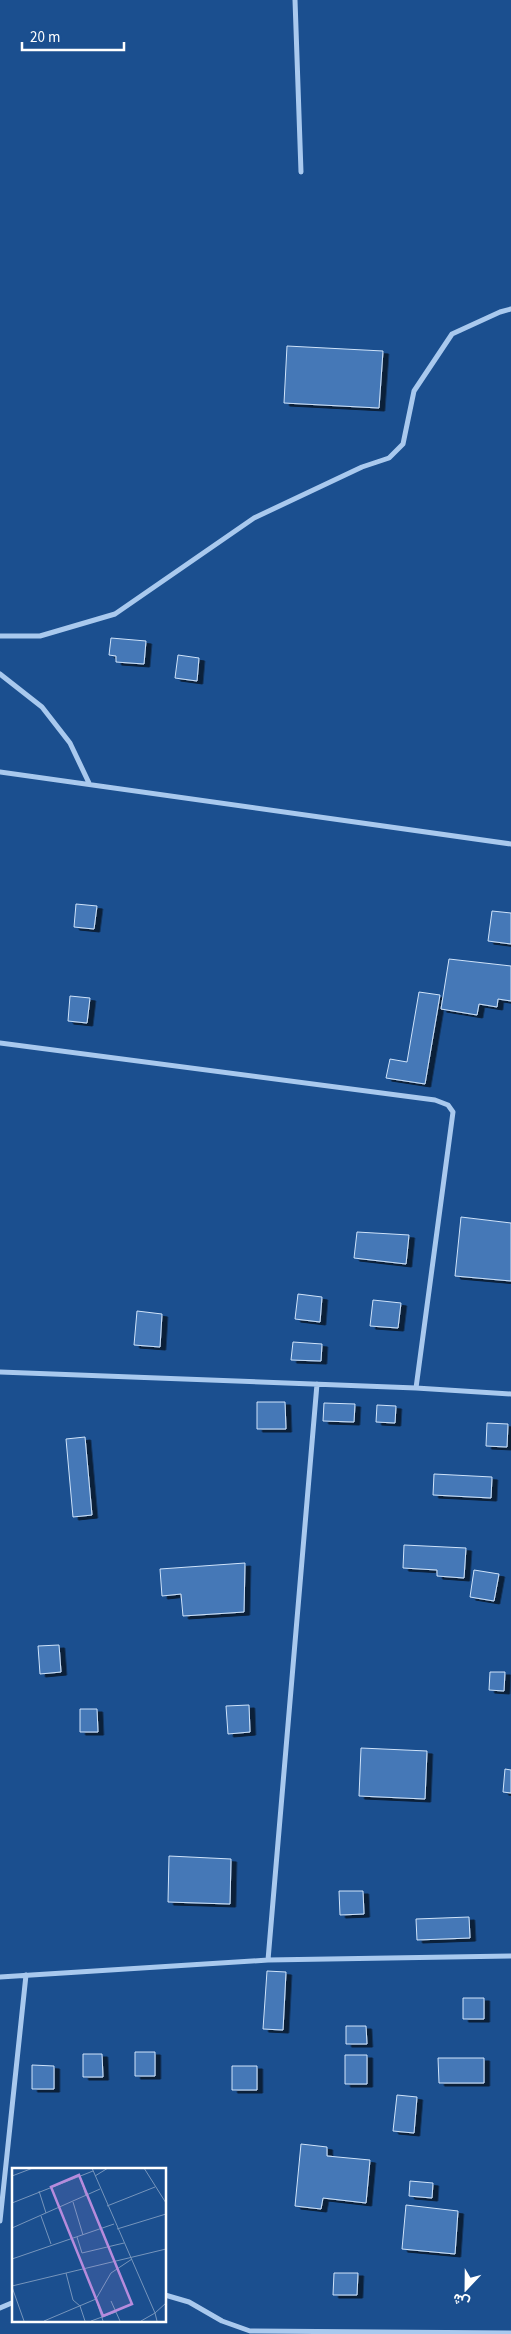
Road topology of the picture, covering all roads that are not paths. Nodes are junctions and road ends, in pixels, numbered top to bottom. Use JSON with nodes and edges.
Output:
{"nodes":[{"id":1,"x":295,"y":0,"type":"edge"},
{"id":2,"x":301,"y":172,"type":"dead end"},
{"id":3,"x":511,"y":309,"type":"edge"},
{"id":4,"x":0,"y":636,"type":"edge"},
{"id":5,"x":0,"y":674,"type":"edge"},
{"id":6,"x":0,"y":772,"type":"edge"},
{"id":7,"x":89,"y":783,"type":"junction"},
{"id":8,"x":511,"y":844,"type":"edge"},
{"id":9,"x":0,"y":1043,"type":"edge"},
{"id":10,"x":0,"y":1372,"type":"edge"},
{"id":11,"x":316,"y":1384,"type":"junction"},
{"id":12,"x":416,"y":1388,"type":"junction"},
{"id":13,"x":511,"y":1394,"type":"edge"},
{"id":14,"x":511,"y":1956,"type":"edge"},
{"id":15,"x":268,"y":1960,"type":"junction"},
{"id":16,"x":26,"y":1975,"type":"junction"},
{"id":17,"x":0,"y":1977,"type":"edge"},
{"id":18,"x":0,"y":2221,"type":"edge"},
{"id":19,"x":166,"y":2295,"type":"edge"},
{"id":20,"x":12,"y":2303,"type":"edge"},
{"id":21,"x":0,"y":2308,"type":"edge"},
{"id":22,"x":511,"y":2334,"type":"edge"}],
"edges":[{"from":1,"to":2,"type":"street"},
{"from":3,"to":4,"type":"street"},
{"from":5,"to":7,"type":"street"},
{"from":6,"to":7,"type":"street"},
{"from":7,"to":8,"type":"street"},
{"from":9,"to":12,"type":"street"},
{"from":10,"to":11,"type":"street"},
{"from":11,"to":12,"type":"street"},
{"from":11,"to":15,"type":"street"},
{"from":12,"to":13,"type":"street"},
{"from":14,"to":15,"type":"street"},
{"from":15,"to":16,"type":"street"},
{"from":16,"to":17,"type":"street"},
{"from":16,"to":18,"type":"street"},
{"from":19,"to":22,"type":"street"},
{"from":20,"to":21,"type":"street"}]}
